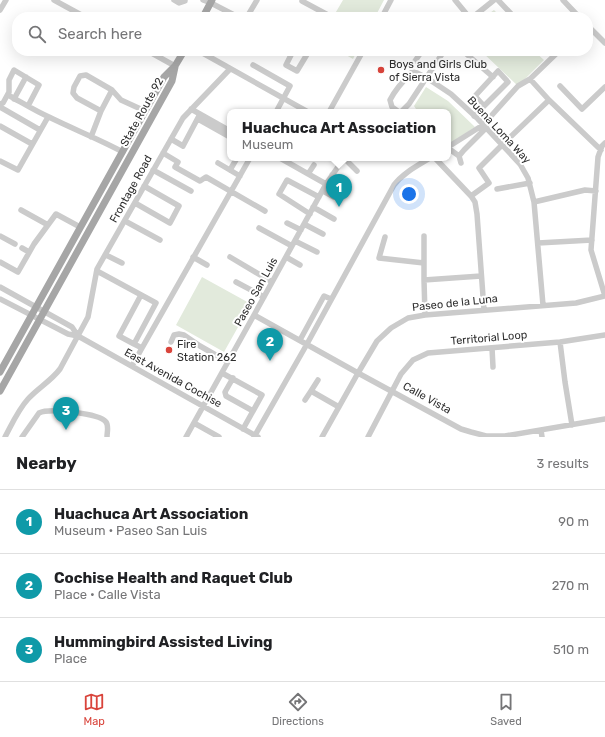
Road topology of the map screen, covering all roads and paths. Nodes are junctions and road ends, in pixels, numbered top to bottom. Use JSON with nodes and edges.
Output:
{"nodes":[{"id":1,"x":6,"y":0,"type":"edge"},
{"id":2,"x":54,"y":0,"type":"edge"},
{"id":3,"x":174,"y":0,"type":"edge"},
{"id":4,"x":186,"y":0,"type":"edge"},
{"id":5,"x":203,"y":0,"type":"edge"},
{"id":6,"x":257,"y":0,"type":"edge"},
{"id":7,"x":391,"y":0,"type":"edge"},
{"id":8,"x":455,"y":0,"type":"edge"},
{"id":9,"x":494,"y":0,"type":"edge"},
{"id":10,"x":498,"y":0,"type":"edge"},
{"id":11,"x":563,"y":0,"type":"edge"},
{"id":12,"x":211,"y":1,"type":"edge"},
{"id":13,"x":302,"y":1,"type":"dead end"},
{"id":14,"x":0,"y":10,"type":"edge"},
{"id":15,"x":76,"y":12,"type":"edge"},
{"id":16,"x":206,"y":12,"type":"edge"},
{"id":17,"x":230,"y":12,"type":"edge"},
{"id":18,"x":250,"y":12,"type":"edge"},
{"id":19,"x":322,"y":12,"type":"edge"},
{"id":20,"x":385,"y":12,"type":"edge"},
{"id":21,"x":465,"y":12,"type":"edge"},
{"id":22,"x":479,"y":12,"type":"edge"},
{"id":23,"x":509,"y":12,"type":"edge"},
{"id":24,"x":574,"y":12,"type":"edge"},
{"id":25,"x":593,"y":31,"type":"edge"},
{"id":26,"x":605,"y":43,"type":"edge"},
{"id":27,"x":157,"y":56,"type":"edge"},
{"id":28,"x":181,"y":56,"type":"edge"},
{"id":29,"x":208,"y":56,"type":"edge"},
{"id":30,"x":290,"y":56,"type":"edge"},
{"id":31,"x":306,"y":56,"type":"edge"},
{"id":32,"x":360,"y":56,"type":"edge"},
{"id":33,"x":418,"y":56,"type":"edge"},
{"id":34,"x":441,"y":56,"type":"edge"},
{"id":35,"x":469,"y":56,"type":"edge"},
{"id":36,"x":554,"y":56,"type":"edge"},
{"id":37,"x":415,"y":61,"type":"dead end"},
{"id":38,"x":175,"y":66,"type":"junction"},
{"id":39,"x":253,"y":66,"type":"dead end"},
{"id":40,"x":230,"y":69,"type":"junction"},
{"id":41,"x":26,"y":77,"type":"junction"},
{"id":42,"x":493,"y":77,"type":"junction"},
{"id":43,"x":427,"y":78,"type":"junction"},
{"id":44,"x":530,"y":79,"type":"junction"},
{"id":45,"x":560,"y":86,"type":"dead end"},
{"id":46,"x":605,"y":87,"type":"edge"},
{"id":47,"x":112,"y":90,"type":"junction"},
{"id":48,"x":8,"y":95,"type":"junction"},
{"id":49,"x":283,"y":98,"type":"junction"},
{"id":50,"x":14,"y":99,"type":"junction"},
{"id":51,"x":549,"y":100,"type":"junction"},
{"id":52,"x":0,"y":104,"type":"edge"},
{"id":53,"x":28,"y":106,"type":"junction"},
{"id":54,"x":484,"y":106,"type":"junction"},
{"id":55,"x":0,"y":107,"type":"edge"},
{"id":56,"x":191,"y":109,"type":"junction"},
{"id":57,"x":278,"y":109,"type":"edge"},
{"id":58,"x":303,"y":109,"type":"edge"},
{"id":59,"x":331,"y":109,"type":"edge"},
{"id":60,"x":396,"y":109,"type":"edge"},
{"id":61,"x":403,"y":109,"type":"edge"},
{"id":62,"x":101,"y":111,"type":"junction"},
{"id":63,"x":145,"y":112,"type":"junction"},
{"id":64,"x":199,"y":116,"type":"junction"},
{"id":65,"x":474,"y":116,"type":"junction"},
{"id":66,"x":48,"y":117,"type":"junction"},
{"id":67,"x":0,"y":126,"type":"edge"},
{"id":68,"x":485,"y":127,"type":"junction"},
{"id":69,"x":40,"y":130,"type":"junction"},
{"id":70,"x":227,"y":130,"type":"edge"},
{"id":71,"x":227,"y":134,"type":"edge"},
{"id":72,"x":91,"y":137,"type":"junction"},
{"id":73,"x":171,"y":139,"type":"junction"},
{"id":74,"x":605,"y":143,"type":"edge"},
{"id":75,"x":32,"y":144,"type":"junction"},
{"id":76,"x":502,"y":145,"type":"junction"},
{"id":77,"x":451,"y":146,"type":"edge"},
{"id":78,"x":451,"y":150,"type":"edge"},
{"id":79,"x":601,"y":150,"type":"junction"},
{"id":80,"x":123,"y":152,"type":"junction"},
{"id":81,"x":163,"y":153,"type":"junction"},
{"id":82,"x":130,"y":155,"type":"junction"},
{"id":83,"x":459,"y":156,"type":"junction"},
{"id":84,"x":0,"y":161,"type":"edge"},
{"id":85,"x":235,"y":161,"type":"edge"},
{"id":86,"x":248,"y":161,"type":"edge"},
{"id":87,"x":285,"y":161,"type":"edge"},
{"id":88,"x":343,"y":161,"type":"edge"},
{"id":89,"x":345,"y":161,"type":"edge"},
{"id":90,"x":425,"y":161,"type":"edge"},
{"id":91,"x":437,"y":161,"type":"edge"},
{"id":92,"x":218,"y":163,"type":"dead end"},
{"id":93,"x":461,"y":163,"type":"dead end"},
{"id":94,"x":314,"y":165,"type":"dead end"},
{"id":95,"x":153,"y":170,"type":"junction"},
{"id":96,"x":230,"y":170,"type":"junction"},
{"id":97,"x":358,"y":171,"type":"dead end"},
{"id":98,"x":308,"y":174,"type":"junction"},
{"id":99,"x":332,"y":175,"type":"junction"},
{"id":100,"x":240,"y":176,"type":"junction"},
{"id":101,"x":345,"y":183,"type":"dead end"},
{"id":102,"x":530,"y":183,"type":"junction"},
{"id":103,"x":326,"y":184,"type":"junction"},
{"id":104,"x":144,"y":186,"type":"junction"},
{"id":105,"x":497,"y":189,"type":"dead end"},
{"id":106,"x":191,"y":190,"type":"dead end"},
{"id":107,"x":323,"y":190,"type":"junction"},
{"id":108,"x":596,"y":190,"type":"junction"},
{"id":109,"x":231,"y":192,"type":"junction"},
{"id":110,"x":471,"y":196,"type":"junction"},
{"id":111,"x":319,"y":197,"type":"junction"},
{"id":112,"x":334,"y":197,"type":"dead end"},
{"id":113,"x":534,"y":202,"type":"junction"},
{"id":114,"x":135,"y":203,"type":"junction"},
{"id":115,"x":313,"y":207,"type":"junction"},
{"id":116,"x":21,"y":210,"type":"dead end"},
{"id":117,"x":265,"y":211,"type":"dead end"},
{"id":118,"x":310,"y":214,"type":"junction"},
{"id":119,"x":334,"y":219,"type":"dead end"},
{"id":120,"x":125,"y":221,"type":"junction"},
{"id":121,"x":287,"y":223,"type":"dead end"},
{"id":122,"x":304,"y":224,"type":"junction"},
{"id":123,"x":48,"y":225,"type":"junction"},
{"id":124,"x":80,"y":228,"type":"junction"},
{"id":125,"x":259,"y":228,"type":"dead end"},
{"id":126,"x":301,"y":230,"type":"junction"},
{"id":127,"x":323,"y":234,"type":"dead end"},
{"id":128,"x":0,"y":236,"type":"edge"},
{"id":129,"x":424,"y":236,"type":"dead end"},
{"id":130,"x":385,"y":237,"type":"dead end"},
{"id":131,"x":160,"y":240,"type":"dead end"},
{"id":132,"x":592,"y":240,"type":"junction"},
{"id":133,"x":538,"y":243,"type":"junction"},
{"id":134,"x":16,"y":244,"type":"dead end"},
{"id":135,"x":293,"y":244,"type":"junction"},
{"id":136,"x":22,"y":248,"type":"dead end"},
{"id":137,"x":30,"y":252,"type":"junction"},
{"id":138,"x":317,"y":252,"type":"dead end"},
{"id":139,"x":106,"y":255,"type":"junction"},
{"id":140,"x":194,"y":257,"type":"junction"},
{"id":141,"x":230,"y":257,"type":"dead end"},
{"id":142,"x":286,"y":257,"type":"junction"},
{"id":143,"x":0,"y":262,"type":"edge"},
{"id":144,"x":424,"y":263,"type":"junction"},
{"id":145,"x":122,"y":264,"type":"dead end"},
{"id":146,"x":207,"y":265,"type":"dead end"},
{"id":147,"x":300,"y":265,"type":"dead end"},
{"id":148,"x":98,"y":271,"type":"junction"},
{"id":149,"x":481,"y":276,"type":"junction"},
{"id":150,"x":424,"y":280,"type":"junction"},
{"id":151,"x":236,"y":282,"type":"dead end"},
{"id":152,"x":272,"y":282,"type":"junction"},
{"id":153,"x":0,"y":287,"type":"edge"},
{"id":154,"x":142,"y":295,"type":"junction"},
{"id":155,"x":605,"y":296,"type":"edge"},
{"id":156,"x":264,"y":297,"type":"junction"},
{"id":157,"x":0,"y":299,"type":"edge"},
{"id":158,"x":331,"y":299,"type":"junction"},
{"id":159,"x":543,"y":305,"type":"junction"},
{"id":160,"x":36,"y":306,"type":"junction"},
{"id":161,"x":484,"y":310,"type":"junction"},
{"id":162,"x":44,"y":311,"type":"junction"},
{"id":163,"x":254,"y":315,"type":"junction"},
{"id":164,"x":425,"y":315,"type":"junction"},
{"id":165,"x":31,"y":316,"type":"junction"},
{"id":166,"x":39,"y":320,"type":"junction"},
{"id":167,"x":605,"y":335,"type":"edge"},
{"id":168,"x":78,"y":336,"type":"junction"},
{"id":169,"x":300,"y":340,"type":"junction"},
{"id":170,"x":171,"y":342,"type":"dead end"},
{"id":171,"x":560,"y":342,"type":"junction"},
{"id":172,"x":134,"y":344,"type":"junction"},
{"id":173,"x":306,"y":344,"type":"junction"},
{"id":174,"x":142,"y":348,"type":"junction"},
{"id":175,"x":492,"y":348,"type":"junction"},
{"id":176,"x":228,"y":362,"type":"junction"},
{"id":177,"x":132,"y":366,"type":"junction"},
{"id":178,"x":493,"y":367,"type":"dead end"},
{"id":179,"x":0,"y":372,"type":"edge"},
{"id":180,"x":222,"y":373,"type":"junction"},
{"id":181,"x":358,"y":373,"type":"junction"},
{"id":182,"x":233,"y":378,"type":"junction"},
{"id":183,"x":318,"y":380,"type":"dead end"},
{"id":184,"x":0,"y":391,"type":"edge"},
{"id":185,"x":311,"y":391,"type":"junction"},
{"id":186,"x":392,"y":391,"type":"junction"},
{"id":187,"x":305,"y":400,"type":"dead end"},
{"id":188,"x":203,"y":406,"type":"junction"},
{"id":189,"x":339,"y":407,"type":"junction"},
{"id":190,"x":253,"y":411,"type":"junction"},
{"id":191,"x":605,"y":419,"type":"edge"},
{"id":192,"x":194,"y":423,"type":"junction"},
{"id":193,"x":572,"y":425,"type":"junction"},
{"id":194,"x":244,"y":429,"type":"junction"},
{"id":195,"x":27,"y":430,"type":"junction"},
{"id":196,"x":541,"y":430,"type":"junction"},
{"id":197,"x":256,"y":436,"type":"edge"},
{"id":198,"x":486,"y":436,"type":"edge"},
{"id":199,"x":5,"y":437,"type":"edge"},
{"id":200,"x":22,"y":437,"type":"edge"},
{"id":201,"x":30,"y":437,"type":"edge"},
{"id":202,"x":107,"y":437,"type":"edge"},
{"id":203,"x":186,"y":437,"type":"edge"},
{"id":204,"x":219,"y":437,"type":"edge"},
{"id":205,"x":322,"y":437,"type":"edge"},
{"id":206,"x":368,"y":437,"type":"edge"},
{"id":207,"x":542,"y":437,"type":"edge"}],
"edges":[{"from":1,"to":14,"type":"street"},
{"from":2,"to":15,"type":"street"},
{"from":3,"to":4,"type":"street"},
{"from":5,"to":12,"type":"street"},
{"from":6,"to":18,"type":"street"},
{"from":7,"to":20,"type":"street"},
{"from":8,"to":21,"type":"street"},
{"from":9,"to":22,"type":"street"},
{"from":10,"to":23,"type":"street"},
{"from":11,"to":24,"type":"street"},
{"from":12,"to":16,"type":"main road"},
{"from":12,"to":17,"type":"street"},
{"from":13,"to":19,"type":"street"},
{"from":25,"to":26,"type":"street"},
{"from":27,"to":38,"type":"street"},
{"from":28,"to":38,"type":"main road"},
{"from":29,"to":40,"type":"street"},
{"from":30,"to":31,"type":"street"},
{"from":32,"to":59,"type":"street"},
{"from":33,"to":37,"type":"street"},
{"from":34,"to":43,"type":"street"},
{"from":35,"to":42,"type":"street"},
{"from":36,"to":44,"type":"street"},
{"from":38,"to":63,"type":"main road","name":"State Route 92"},
{"from":38,"to":82,"type":"main road","name":"State Route 92"},
{"from":39,"to":49,"type":"street"},
{"from":40,"to":49,"type":"street"},
{"from":40,"to":56,"type":"street","name":"Frontage Road"},
{"from":41,"to":48,"type":"street"},
{"from":41,"to":50,"type":"street"},
{"from":41,"to":53,"type":"street"},
{"from":42,"to":54,"type":"street"},
{"from":42,"to":54,"type":"street"},
{"from":43,"to":60,"type":"street"},
{"from":43,"to":61,"type":"street"},
{"from":43,"to":65,"type":"street","name":"Buena Loma Way"},
{"from":44,"to":51,"type":"street"},
{"from":44,"to":68,"type":"street"},
{"from":45,"to":46,"type":"street"},
{"from":47,"to":62,"type":"street"},
{"from":47,"to":62,"type":"street"},
{"from":47,"to":63,"type":"street"},
{"from":48,"to":50,"type":"street"},
{"from":48,"to":52,"type":"street"},
{"from":49,"to":57,"type":"street"},
{"from":49,"to":58,"type":"street"},
{"from":50,"to":53,"type":"street"},
{"from":51,"to":76,"type":"street"},
{"from":51,"to":79,"type":"street"},
{"from":53,"to":66,"type":"street"},
{"from":54,"to":65,"type":"street"},
{"from":55,"to":69,"type":"street"},
{"from":56,"to":64,"type":"street"},
{"from":56,"to":73,"type":"street","name":"Frontage Road"},
{"from":62,"to":72,"type":"street"},
{"from":63,"to":80,"type":"main road","name":"State Route 92"},
{"from":64,"to":70,"type":"street"},
{"from":64,"to":71,"type":"street"},
{"from":64,"to":73,"type":"street"},
{"from":65,"to":68,"type":"street","name":"Buena Loma Way"},
{"from":66,"to":69,"type":"street"},
{"from":66,"to":72,"type":"street"},
{"from":67,"to":75,"type":"street"},
{"from":68,"to":76,"type":"street","name":"Buena Loma Way"},
{"from":68,"to":77,"type":"street"},
{"from":68,"to":83,"type":"street"},
{"from":69,"to":75,"type":"street"},
{"from":72,"to":80,"type":"street"},
{"from":73,"to":81,"type":"street","name":"Frontage Road"},
{"from":74,"to":79,"type":"street"},
{"from":75,"to":84,"type":"street"},
{"from":76,"to":102,"type":"street","name":"Buena Loma Way"},
{"from":76,"to":110,"type":"street"},
{"from":78,"to":83,"type":"street"},
{"from":79,"to":108,"type":"street"},
{"from":80,"to":82,"type":"main road"},
{"from":80,"to":124,"type":"main road","name":"State Route 92"},
{"from":81,"to":95,"type":"street","name":"Frontage Road"},
{"from":81,"to":109,"type":"street"},
{"from":82,"to":162,"type":"main road","name":"State Route 92"},
{"from":83,"to":93,"type":"street"},
{"from":85,"to":96,"type":"street"},
{"from":86,"to":100,"type":"street"},
{"from":87,"to":98,"type":"street"},
{"from":88,"to":99,"type":"street","name":"Paseo San Luis"},
{"from":89,"to":97,"type":"street"},
{"from":90,"to":158,"type":"street"},
{"from":91,"to":110,"type":"street"},
{"from":92,"to":96,"type":"street"},
{"from":94,"to":98,"type":"street"},
{"from":95,"to":104,"type":"street","name":"Frontage Road"},
{"from":95,"to":106,"type":"street"},
{"from":96,"to":100,"type":"street"},
{"from":98,"to":103,"type":"street"},
{"from":99,"to":101,"type":"street"},
{"from":99,"to":103,"type":"street","name":"Paseo San Luis"},
{"from":100,"to":109,"type":"street"},
{"from":102,"to":105,"type":"street"},
{"from":102,"to":113,"type":"street","name":"Buena Loma Way"},
{"from":103,"to":107,"type":"street","name":"Paseo San Luis"},
{"from":104,"to":114,"type":"street","name":"Frontage Road"},
{"from":104,"to":114,"type":"street"},
{"from":107,"to":111,"type":"street","name":"Paseo San Luis"},
{"from":107,"to":112,"type":"street"},
{"from":108,"to":113,"type":"street"},
{"from":108,"to":132,"type":"street"},
{"from":109,"to":117,"type":"street"},
{"from":109,"to":140,"type":"street"},
{"from":110,"to":149,"type":"street"},
{"from":111,"to":115,"type":"street","name":"Paseo San Luis"},
{"from":111,"to":118,"type":"street"},
{"from":113,"to":133,"type":"street","name":"Buena Loma Way"},
{"from":114,"to":120,"type":"street","name":"Frontage Road"},
{"from":115,"to":118,"type":"street","name":"Paseo San Luis"},
{"from":115,"to":119,"type":"street"},
{"from":116,"to":123,"type":"street"},
{"from":118,"to":122,"type":"street","name":"Paseo San Luis"},
{"from":120,"to":131,"type":"street"},
{"from":120,"to":139,"type":"street","name":"Frontage Road"},
{"from":121,"to":126,"type":"street"},
{"from":122,"to":126,"type":"street","name":"Paseo San Luis"},
{"from":122,"to":127,"type":"street"},
{"from":123,"to":124,"type":"street"},
{"from":123,"to":137,"type":"street"},
{"from":124,"to":160,"type":"main road","name":"State Route 92"},
{"from":125,"to":135,"type":"street"},
{"from":126,"to":135,"type":"street","name":"Paseo San Luis"},
{"from":128,"to":134,"type":"street"},
{"from":129,"to":144,"type":"street"},
{"from":130,"to":144,"type":"street"},
{"from":132,"to":133,"type":"street"},
{"from":132,"to":155,"type":"street"},
{"from":133,"to":159,"type":"street","name":"Buena Loma Way"},
{"from":135,"to":138,"type":"street"},
{"from":135,"to":142,"type":"street","name":"Paseo San Luis"},
{"from":136,"to":137,"type":"street"},
{"from":137,"to":143,"type":"street"},
{"from":139,"to":145,"type":"street"},
{"from":139,"to":148,"type":"street","name":"Frontage Road"},
{"from":140,"to":146,"type":"street"},
{"from":140,"to":174,"type":"street"},
{"from":141,"to":152,"type":"street"},
{"from":142,"to":147,"type":"street"},
{"from":142,"to":152,"type":"street","name":"Paseo San Luis"},
{"from":144,"to":150,"type":"street"},
{"from":148,"to":154,"type":"street"},
{"from":148,"to":168,"type":"street","name":"Frontage Road"},
{"from":149,"to":150,"type":"street"},
{"from":149,"to":161,"type":"street"},
{"from":150,"to":164,"type":"street"},
{"from":151,"to":156,"type":"street"},
{"from":152,"to":156,"type":"street","name":"Paseo San Luis"},
{"from":153,"to":160,"type":"street"},
{"from":154,"to":172,"type":"street"},
{"from":154,"to":172,"type":"street"},
{"from":155,"to":159,"type":"street","name":"Paseo de la Luna"},
{"from":156,"to":163,"type":"street","name":"Paseo San Luis"},
{"from":157,"to":165,"type":"street"},
{"from":158,"to":169,"type":"street"},
{"from":158,"to":173,"type":"street"},
{"from":159,"to":161,"type":"street","name":"Paseo de la Luna"},
{"from":160,"to":162,"type":"street"},
{"from":160,"to":165,"type":"main road","name":"State Route 92"},
{"from":161,"to":164,"type":"street","name":"Paseo de la Luna"},
{"from":162,"to":166,"type":"main road","name":"State Route 92"},
{"from":162,"to":168,"type":"street"},
{"from":163,"to":169,"type":"street","name":"Calle Vista"},
{"from":163,"to":176,"type":"street","name":"Paseo San Luis"},
{"from":164,"to":181,"type":"street","name":"Paseo de la Luna"},
{"from":165,"to":166,"type":"street"},
{"from":165,"to":179,"type":"main road","name":"State Route 92"},
{"from":166,"to":168,"type":"street"},
{"from":166,"to":184,"type":"main road","name":"State Route 92"},
{"from":167,"to":171,"type":"street","name":"Territorial Loop"},
{"from":168,"to":177,"type":"street","name":"East Avenida Cochise"},
{"from":168,"to":199,"type":"street","name":"Frontage Road"},
{"from":169,"to":173,"type":"street","name":"Calle Vista"},
{"from":170,"to":176,"type":"street"},
{"from":171,"to":175,"type":"street","name":"Territorial Loop"},
{"from":171,"to":193,"type":"street"},
{"from":172,"to":174,"type":"street"},
{"from":173,"to":181,"type":"street","name":"Calle Vista"},
{"from":173,"to":197,"type":"street"},
{"from":174,"to":177,"type":"street"},
{"from":175,"to":178,"type":"street"},
{"from":175,"to":186,"type":"street","name":"Territorial Loop"},
{"from":176,"to":180,"type":"street","name":"Paseo San Luis"},
{"from":177,"to":188,"type":"street","name":"East Avenida Cochise"},
{"from":180,"to":182,"type":"street"},
{"from":180,"to":188,"type":"street","name":"Paseo San Luis"},
{"from":181,"to":186,"type":"street","name":"Calle Vista"},
{"from":181,"to":189,"type":"street","name":"Paseo de la Luna"},
{"from":182,"to":190,"type":"street"},
{"from":182,"to":190,"type":"street"},
{"from":183,"to":185,"type":"street"},
{"from":185,"to":187,"type":"street"},
{"from":185,"to":189,"type":"street"},
{"from":186,"to":198,"type":"street","name":"Calle Vista"},
{"from":186,"to":206,"type":"street","name":"Territorial Loop"},
{"from":188,"to":192,"type":"street","name":"Paseo San Luis"},
{"from":188,"to":194,"type":"street","name":"East Avenida Cochise"},
{"from":189,"to":205,"type":"street","name":"Paseo de la Luna"},
{"from":190,"to":194,"type":"street"},
{"from":191,"to":193,"type":"street","name":"Calle Vista"},
{"from":192,"to":203,"type":"street","name":"Paseo San Luis"},
{"from":192,"to":204,"type":"street"},
{"from":193,"to":196,"type":"street","name":"Calle Vista"},
{"from":194,"to":197,"type":"street","name":"East Avenida Cochise"},
{"from":195,"to":200,"type":"street"},
{"from":195,"to":201,"type":"street"},
{"from":195,"to":202,"type":"street"},
{"from":196,"to":198,"type":"street","name":"Calle Vista"},
{"from":196,"to":207,"type":"street"}]}
